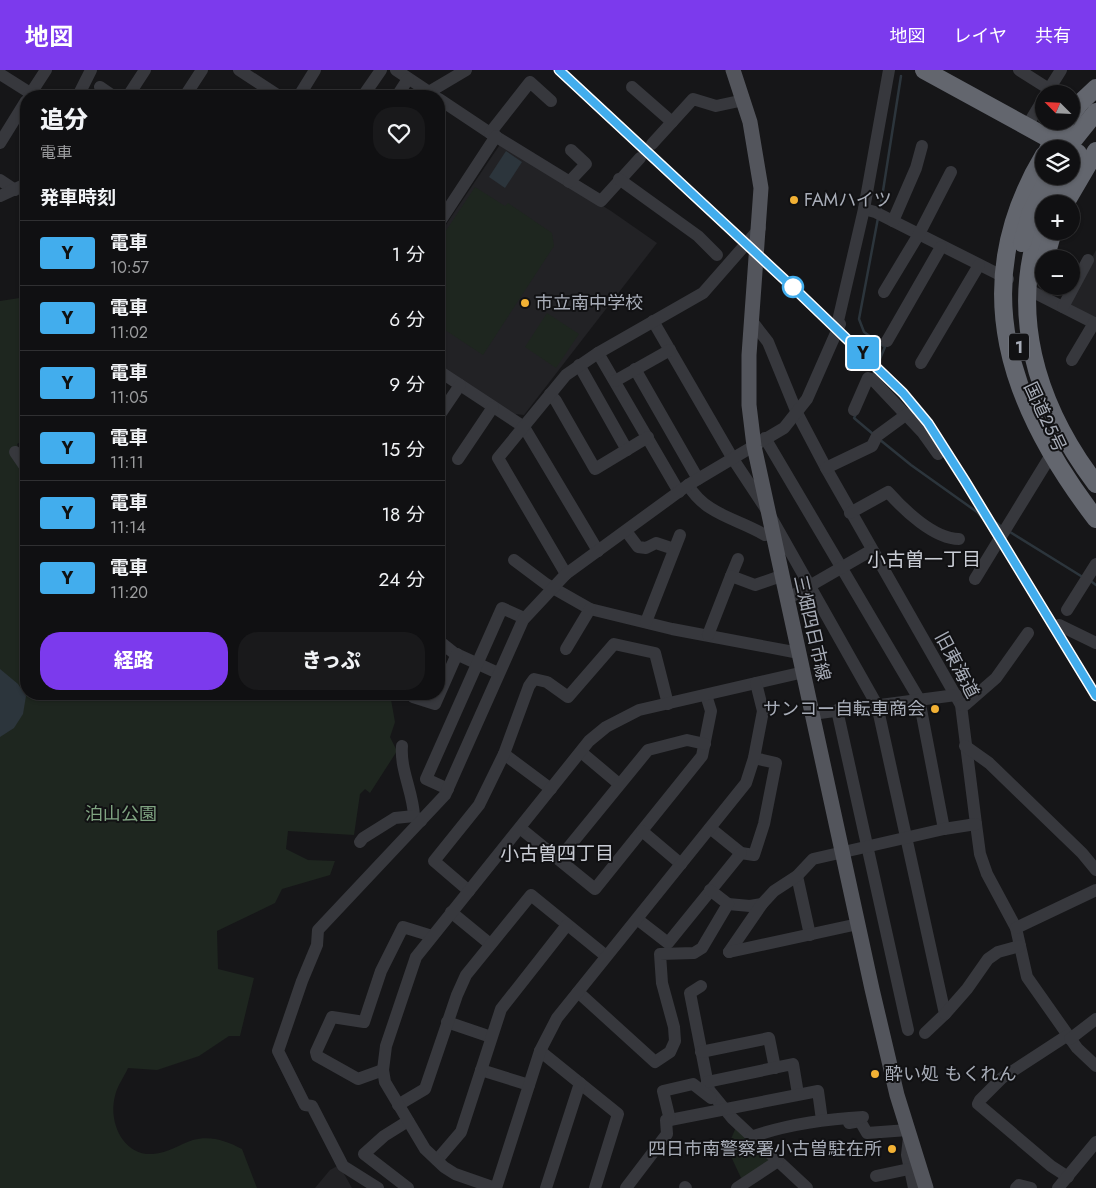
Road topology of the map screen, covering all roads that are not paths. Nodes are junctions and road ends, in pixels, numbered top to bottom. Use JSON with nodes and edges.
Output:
{"nodes":[{"id":1,"x":46,"y":70,"type":"edge"},
{"id":2,"x":90,"y":70,"type":"edge"},
{"id":3,"x":145,"y":70,"type":"edge"},
{"id":4,"x":202,"y":70,"type":"edge"},
{"id":5,"x":239,"y":70,"type":"edge"},
{"id":6,"x":315,"y":70,"type":"edge"},
{"id":7,"x":381,"y":70,"type":"edge"},
{"id":8,"x":396,"y":70,"type":"edge"},
{"id":9,"x":466,"y":70,"type":"edge"},
{"id":10,"x":733,"y":70,"type":"edge"},
{"id":11,"x":889,"y":70,"type":"edge"},
{"id":12,"x":924,"y":70,"type":"edge"},
{"id":13,"x":1019,"y":70,"type":"edge"},
{"id":14,"x":1061,"y":70,"type":"edge"},
{"id":15,"x":256,"y":75,"type":"edge"},
{"id":16,"x":4,"y":77,"type":"edge"},
{"id":17,"x":408,"y":79,"type":"junction"},
{"id":18,"x":1036,"y":85,"type":"edge"},
{"id":19,"x":1052,"y":85,"type":"edge"},
{"id":20,"x":632,"y":86,"type":"dead end"},
{"id":21,"x":100,"y":87,"type":"dead end"},
{"id":22,"x":1096,"y":88,"type":"edge"},
{"id":23,"x":21,"y":90,"type":"edge"},
{"id":24,"x":34,"y":90,"type":"edge"},
{"id":25,"x":81,"y":90,"type":"edge"},
{"id":26,"x":104,"y":90,"type":"edge"},
{"id":27,"x":132,"y":90,"type":"edge"},
{"id":28,"x":189,"y":90,"type":"edge"},
{"id":29,"x":272,"y":90,"type":"edge"},
{"id":30,"x":303,"y":90,"type":"edge"},
{"id":31,"x":368,"y":90,"type":"edge"},
{"id":32,"x":401,"y":90,"type":"edge"},
{"id":33,"x":425,"y":90,"type":"edge"},
{"id":34,"x":441,"y":90,"type":"edge"},
{"id":35,"x":744,"y":100,"type":"junction"},
{"id":36,"x":550,"y":101,"type":"dead end"},
{"id":37,"x":445,"y":103,"type":"edge"},
{"id":38,"x":20,"y":112,"type":"edge"},
{"id":39,"x":1096,"y":112,"type":"edge"},
{"id":40,"x":1035,"y":113,"type":"edge"},
{"id":41,"x":672,"y":122,"type":"junction"},
{"id":42,"x":1082,"y":125,"type":"edge"},
{"id":43,"x":1027,"y":126,"type":"junction"},
{"id":44,"x":493,"y":134,"type":"junction"},
{"id":45,"x":1050,"y":140,"type":"edge"},
{"id":46,"x":1076,"y":140,"type":"edge"},
{"id":47,"x":0,"y":143,"type":"edge"},
{"id":48,"x":652,"y":144,"type":"dead end"},
{"id":49,"x":922,"y":146,"type":"dead end"},
{"id":50,"x":571,"y":150,"type":"dead end"},
{"id":51,"x":640,"y":158,"type":"dead end"},
{"id":52,"x":951,"y":172,"type":"dead end"},
{"id":53,"x":619,"y":179,"type":"junction"},
{"id":54,"x":0,"y":180,"type":"edge"},
{"id":55,"x":569,"y":182,"type":"junction"},
{"id":56,"x":1040,"y":185,"type":"edge"},
{"id":57,"x":1044,"y":185,"type":"edge"},
{"id":58,"x":20,"y":186,"type":"edge"},
{"id":59,"x":20,"y":188,"type":"edge"},
{"id":60,"x":0,"y":196,"type":"edge"},
{"id":61,"x":445,"y":213,"type":"edge"},
{"id":62,"x":879,"y":215,"type":"junction"},
{"id":63,"x":760,"y":228,"type":"junction"},
{"id":64,"x":918,"y":234,"type":"junction"},
{"id":65,"x":1036,"y":240,"type":"edge"},
{"id":66,"x":941,"y":247,"type":"junction"},
{"id":67,"x":717,"y":255,"type":"dead end"},
{"id":68,"x":1088,"y":260,"type":"dead end"},
{"id":69,"x":979,"y":265,"type":"junction"},
{"id":70,"x":1005,"y":278,"type":"junction"},
{"id":71,"x":884,"y":292,"type":"dead end"},
{"id":72,"x":1035,"y":295,"type":"edge"},
{"id":73,"x":1039,"y":295,"type":"edge"},
{"id":74,"x":1063,"y":307,"type":"junction"},
{"id":75,"x":751,"y":320,"type":"junction"},
{"id":76,"x":653,"y":322,"type":"junction"},
{"id":77,"x":1095,"y":324,"type":"edge"},
{"id":78,"x":887,"y":342,"type":"dead end"},
{"id":79,"x":670,"y":350,"type":"junction"},
{"id":80,"x":598,"y":353,"type":"junction"},
{"id":81,"x":1072,"y":360,"type":"dead end"},
{"id":82,"x":921,"y":363,"type":"dead end"},
{"id":83,"x":579,"y":365,"type":"junction"},
{"id":84,"x":635,"y":369,"type":"junction"},
{"id":85,"x":445,"y":375,"type":"edge"},
{"id":86,"x":615,"y":382,"type":"junction"},
{"id":87,"x":460,"y":385,"type":"junction"},
{"id":88,"x":550,"y":394,"type":"junction"},
{"id":89,"x":445,"y":407,"type":"edge"},
{"id":90,"x":493,"y":407,"type":"junction"},
{"id":91,"x":854,"y":410,"type":"dead end"},
{"id":92,"x":797,"y":413,"type":"junction"},
{"id":93,"x":906,"y":414,"type":"junction"},
{"id":94,"x":524,"y":427,"type":"junction"},
{"id":95,"x":648,"y":437,"type":"junction"},
{"id":96,"x":759,"y":442,"type":"junction"},
{"id":97,"x":628,"y":450,"type":"junction"},
{"id":98,"x":15,"y":452,"type":"dead end"},
{"id":99,"x":938,"y":454,"type":"dead end"},
{"id":100,"x":1051,"y":455,"type":"junction"},
{"id":101,"x":20,"y":459,"type":"edge"},
{"id":102,"x":458,"y":459,"type":"dead end"},
{"id":103,"x":733,"y":459,"type":"junction"},
{"id":104,"x":1096,"y":467,"type":"edge"},
{"id":105,"x":826,"y":468,"type":"junction"},
{"id":106,"x":1096,"y":484,"type":"edge"},
{"id":107,"x":689,"y":485,"type":"junction"},
{"id":108,"x":1096,"y":505,"type":"edge"},
{"id":109,"x":768,"y":512,"type":"junction"},
{"id":110,"x":850,"y":513,"type":"junction"},
{"id":111,"x":1096,"y":519,"type":"edge"},
{"id":112,"x":771,"y":530,"type":"junction"},
{"id":113,"x":626,"y":531,"type":"junction"},
{"id":114,"x":680,"y":535,"type":"dead end"},
{"id":115,"x":959,"y":539,"type":"dead end"},
{"id":116,"x":674,"y":550,"type":"junction"},
{"id":117,"x":872,"y":550,"type":"junction"},
{"id":118,"x":598,"y":552,"type":"junction"},
{"id":119,"x":738,"y":558,"type":"dead end"},
{"id":120,"x":514,"y":560,"type":"dead end"},
{"id":121,"x":1096,"y":564,"type":"edge"},
{"id":122,"x":842,"y":567,"type":"junction"},
{"id":123,"x":566,"y":574,"type":"junction"},
{"id":124,"x":731,"y":576,"type":"junction"},
{"id":125,"x":781,"y":576,"type":"junction"},
{"id":126,"x":975,"y":579,"type":"dead end"},
{"id":127,"x":808,"y":586,"type":"junction"},
{"id":128,"x":552,"y":587,"type":"junction"},
{"id":129,"x":787,"y":599,"type":"junction"},
{"id":130,"x":590,"y":609,"type":"junction"},
{"id":131,"x":1067,"y":610,"type":"dead end"},
{"id":132,"x":524,"y":618,"type":"junction"},
{"id":133,"x":646,"y":622,"type":"junction"},
{"id":134,"x":1059,"y":624,"type":"dead end"},
{"id":135,"x":1028,"y":633,"type":"dead end"},
{"id":136,"x":708,"y":635,"type":"junction"},
{"id":137,"x":1096,"y":643,"type":"edge"},
{"id":138,"x":445,"y":645,"type":"edge"},
{"id":139,"x":566,"y":649,"type":"dead end"},
{"id":140,"x":799,"y":653,"type":"junction"},
{"id":141,"x":457,"y":654,"type":"junction"},
{"id":142,"x":477,"y":663,"type":"junction"},
{"id":143,"x":804,"y":672,"type":"junction"},
{"id":144,"x":498,"y":673,"type":"junction"},
{"id":145,"x":445,"y":680,"type":"edge"},
{"id":146,"x":756,"y":683,"type":"junction"},
{"id":147,"x":706,"y":695,"type":"junction"},
{"id":148,"x":919,"y":699,"type":"junction"},
{"id":149,"x":421,"y":700,"type":"edge"},
{"id":150,"x":436,"y":700,"type":"edge"},
{"id":151,"x":958,"y":700,"type":"junction"},
{"id":152,"x":668,"y":704,"type":"junction"},
{"id":153,"x":878,"y":705,"type":"junction"},
{"id":154,"x":837,"y":710,"type":"junction"},
{"id":155,"x":812,"y":714,"type":"junction"},
{"id":156,"x":705,"y":744,"type":"junction"},
{"id":157,"x":402,"y":746,"type":"dead end"},
{"id":158,"x":965,"y":746,"type":"junction"},
{"id":159,"x":581,"y":752,"type":"junction"},
{"id":160,"x":504,"y":754,"type":"junction"},
{"id":161,"x":754,"y":758,"type":"junction"},
{"id":162,"x":620,"y":784,"type":"junction"},
{"id":163,"x":448,"y":789,"type":"junction"},
{"id":164,"x":551,"y":789,"type":"junction"},
{"id":165,"x":417,"y":819,"type":"junction"},
{"id":166,"x":976,"y":824,"type":"junction"},
{"id":167,"x":520,"y":828,"type":"junction"},
{"id":168,"x":710,"y":828,"type":"junction"},
{"id":169,"x":944,"y":829,"type":"junction"},
{"id":170,"x":642,"y":831,"type":"junction"},
{"id":171,"x":905,"y":838,"type":"junction"},
{"id":172,"x":360,"y":842,"type":"dead end"},
{"id":173,"x":866,"y":847,"type":"junction"},
{"id":174,"x":842,"y":851,"type":"junction"},
{"id":175,"x":741,"y":853,"type":"junction"},
{"id":176,"x":559,"y":859,"type":"junction"},
{"id":177,"x":681,"y":864,"type":"junction"},
{"id":178,"x":1096,"y":870,"type":"edge"},
{"id":179,"x":797,"y":876,"type":"junction"},
{"id":180,"x":710,"y":890,"type":"junction"},
{"id":181,"x":1096,"y":890,"type":"edge"},
{"id":182,"x":469,"y":891,"type":"junction"},
{"id":183,"x":728,"y":904,"type":"junction"},
{"id":184,"x":762,"y":904,"type":"junction"},
{"id":185,"x":451,"y":912,"type":"junction"},
{"id":186,"x":637,"y":919,"type":"junction"},
{"id":187,"x":858,"y":924,"type":"junction"},
{"id":188,"x":567,"y":925,"type":"junction"},
{"id":189,"x":1016,"y":928,"type":"junction"},
{"id":190,"x":810,"y":935,"type":"junction"},
{"id":191,"x":432,"y":936,"type":"junction"},
{"id":192,"x":490,"y":944,"type":"junction"},
{"id":193,"x":1020,"y":946,"type":"junction"},
{"id":194,"x":606,"y":956,"type":"junction"},
{"id":195,"x":701,"y":986,"type":"dead end"},
{"id":196,"x":578,"y":992,"type":"junction"},
{"id":197,"x":945,"y":1014,"type":"junction"},
{"id":198,"x":1096,"y":1019,"type":"edge"},
{"id":199,"x":447,"y":1022,"type":"junction"},
{"id":200,"x":908,"y":1030,"type":"dead end"},
{"id":201,"x":925,"y":1033,"type":"dead end"},
{"id":202,"x":491,"y":1037,"type":"junction"},
{"id":203,"x":1069,"y":1037,"type":"junction"},
{"id":204,"x":540,"y":1050,"type":"junction"},
{"id":205,"x":701,"y":1052,"type":"junction"},
{"id":206,"x":1096,"y":1066,"type":"edge"},
{"id":207,"x":774,"y":1068,"type":"junction"},
{"id":208,"x":382,"y":1070,"type":"junction"},
{"id":209,"x":481,"y":1070,"type":"junction"},
{"id":210,"x":706,"y":1082,"type":"junction"},
{"id":211,"x":580,"y":1083,"type":"junction"},
{"id":212,"x":529,"y":1085,"type":"junction"},
{"id":213,"x":798,"y":1094,"type":"junction"},
{"id":214,"x":305,"y":1105,"type":"junction"},
{"id":215,"x":398,"y":1105,"type":"junction"},
{"id":216,"x":723,"y":1110,"type":"junction"},
{"id":217,"x":863,"y":1117,"type":"dead end"},
{"id":218,"x":670,"y":1120,"type":"junction"},
{"id":219,"x":822,"y":1120,"type":"junction"},
{"id":220,"x":408,"y":1121,"type":"junction"},
{"id":221,"x":840,"y":1124,"type":"dead end"},
{"id":222,"x":908,"y":1132,"type":"junction"},
{"id":223,"x":321,"y":1137,"type":"dead end"},
{"id":224,"x":752,"y":1137,"type":"junction"},
{"id":225,"x":1096,"y":1142,"type":"edge"},
{"id":226,"x":437,"y":1160,"type":"junction"},
{"id":227,"x":778,"y":1161,"type":"junction"},
{"id":228,"x":909,"y":1169,"type":"junction"},
{"id":229,"x":876,"y":1176,"type":"dead end"},
{"id":230,"x":1068,"y":1176,"type":"junction"},
{"id":231,"x":378,"y":1188,"type":"edge"},
{"id":232,"x":408,"y":1188,"type":"edge"},
{"id":233,"x":496,"y":1188,"type":"edge"},
{"id":234,"x":546,"y":1188,"type":"edge"},
{"id":235,"x":595,"y":1188,"type":"edge"},
{"id":236,"x":626,"y":1188,"type":"edge"},
{"id":237,"x":737,"y":1188,"type":"edge"},
{"id":238,"x":807,"y":1188,"type":"edge"},
{"id":239,"x":914,"y":1188,"type":"edge"},
{"id":240,"x":926,"y":1188,"type":"edge"},
{"id":241,"x":1016,"y":1188,"type":"edge"},
{"id":242,"x":1032,"y":1188,"type":"edge"},
{"id":243,"x":1058,"y":1188,"type":"edge"}],
"edges":[{"from":1,"to":24,"type":"street"},
{"from":2,"to":25,"type":"street"},
{"from":3,"to":27,"type":"street"},
{"from":4,"to":28,"type":"street"},
{"from":5,"to":15,"type":"street"},
{"from":6,"to":30,"type":"street"},
{"from":7,"to":31,"type":"street"},
{"from":8,"to":17,"type":"street"},
{"from":9,"to":34,"type":"street"},
{"from":10,"to":35,"type":"main road","name":"三畑四日市線"},
{"from":11,"to":62,"type":"street"},
{"from":12,"to":43,"type":"highway"},
{"from":13,"to":18,"type":"street"},
{"from":14,"to":19,"type":"street"},
{"from":15,"to":29,"type":"street"},
{"from":16,"to":23,"type":"street"},
{"from":17,"to":32,"type":"street"},
{"from":17,"to":33,"type":"street"},
{"from":20,"to":41,"type":"street"},
{"from":21,"to":26,"type":"street"},
{"from":22,"to":42,"type":"highway"},
{"from":35,"to":41,"type":"street"},
{"from":35,"to":63,"type":"main road","name":"三畑四日市線"},
{"from":36,"to":44,"type":"street"},
{"from":37,"to":44,"type":"street"},
{"from":38,"to":47,"type":"street"},
{"from":39,"to":42,"type":"highway"},
{"from":40,"to":43,"type":"street"},
{"from":41,"to":48,"type":"street"},
{"from":42,"to":46,"type":"highway"},
{"from":43,"to":45,"type":"highway"},
{"from":44,"to":55,"type":"street"},
{"from":44,"to":61,"type":"street"},
{"from":49,"to":62,"type":"street"},
{"from":50,"to":55,"type":"street"},
{"from":51,"to":53,"type":"street"},
{"from":52,"to":64,"type":"street"},
{"from":53,"to":55,"type":"street"},
{"from":53,"to":67,"type":"street"},
{"from":54,"to":58,"type":"street"},
{"from":56,"to":70,"type":"highway","number":"1"},
{"from":57,"to":108,"type":"highway","name":"国道25号","number":"1"},
{"from":59,"to":60,"type":"street"},
{"from":62,"to":64,"type":"street"},
{"from":62,"to":92,"type":"street"},
{"from":63,"to":75,"type":"main road","name":"三畑四日市線"},
{"from":63,"to":76,"type":"street"},
{"from":64,"to":66,"type":"street"},
{"from":64,"to":71,"type":"street"},
{"from":65,"to":106,"type":"highway","name":"国道25号","number":"1"},
{"from":66,"to":69,"type":"street"},
{"from":66,"to":78,"type":"street"},
{"from":68,"to":74,"type":"street"},
{"from":69,"to":70,"type":"street"},
{"from":69,"to":82,"type":"street"},
{"from":70,"to":100,"type":"highway","number":"1"},
{"from":72,"to":104,"type":"highway","number":"1"},
{"from":73,"to":74,"type":"street"},
{"from":74,"to":77,"type":"street"},
{"from":75,"to":92,"type":"street","name":"旧東海道"},
{"from":75,"to":96,"type":"main road","name":"三畑四日市線"},
{"from":76,"to":79,"type":"street"},
{"from":76,"to":80,"type":"street"},
{"from":77,"to":81,"type":"street"},
{"from":79,"to":84,"type":"street"},
{"from":79,"to":103,"type":"street"},
{"from":80,"to":83,"type":"street"},
{"from":80,"to":86,"type":"street"},
{"from":83,"to":88,"type":"street"},
{"from":83,"to":97,"type":"street"},
{"from":84,"to":86,"type":"street"},
{"from":84,"to":107,"type":"street"},
{"from":85,"to":87,"type":"street"},
{"from":86,"to":95,"type":"street"},
{"from":87,"to":89,"type":"street"},
{"from":87,"to":90,"type":"street"},
{"from":88,"to":94,"type":"street"},
{"from":88,"to":97,"type":"street"},
{"from":90,"to":94,"type":"street"},
{"from":90,"to":102,"type":"street"},
{"from":91,"to":93,"type":"street"},
{"from":92,"to":96,"type":"street"},
{"from":92,"to":105,"type":"street","name":"旧東海道"},
{"from":93,"to":99,"type":"street"},
{"from":93,"to":105,"type":"street"},
{"from":94,"to":118,"type":"street"},
{"from":94,"to":123,"type":"street"},
{"from":95,"to":97,"type":"street"},
{"from":95,"to":107,"type":"street"},
{"from":96,"to":103,"type":"street"},
{"from":96,"to":109,"type":"main road","name":"三畑四日市線"},
{"from":96,"to":122,"type":"street"},
{"from":98,"to":101,"type":"street"},
{"from":100,"to":111,"type":"highway","number":"1"},
{"from":100,"to":126,"type":"street"},
{"from":103,"to":107,"type":"street"},
{"from":103,"to":109,"type":"street"},
{"from":105,"to":110,"type":"street","name":"旧東海道"},
{"from":107,"to":112,"type":"street"},
{"from":107,"to":113,"type":"street"},
{"from":109,"to":112,"type":"main road","name":"三畑四日市線"},
{"from":109,"to":127,"type":"street"},
{"from":110,"to":115,"type":"street"},
{"from":110,"to":117,"type":"street","name":"旧東海道"},
{"from":112,"to":125,"type":"main road","name":"三畑四日市線"},
{"from":113,"to":116,"type":"street"},
{"from":113,"to":118,"type":"street"},
{"from":114,"to":116,"type":"street"},
{"from":116,"to":133,"type":"street"},
{"from":117,"to":122,"type":"street"},
{"from":117,"to":151,"type":"street","name":"旧東海道"},
{"from":118,"to":123,"type":"street"},
{"from":119,"to":124,"type":"street"},
{"from":120,"to":128,"type":"street"},
{"from":121,"to":131,"type":"street"},
{"from":122,"to":127,"type":"street"},
{"from":122,"to":148,"type":"street"},
{"from":123,"to":128,"type":"street"},
{"from":124,"to":125,"type":"street"},
{"from":124,"to":136,"type":"street"},
{"from":125,"to":129,"type":"main road","name":"三畑四日市線"},
{"from":127,"to":129,"type":"street"},
{"from":127,"to":153,"type":"street"},
{"from":128,"to":130,"type":"street"},
{"from":128,"to":132,"type":"street"},
{"from":129,"to":140,"type":"main road","name":"三畑四日市線"},
{"from":130,"to":133,"type":"street"},
{"from":130,"to":139,"type":"street"},
{"from":132,"to":142,"type":"street"},
{"from":132,"to":144,"type":"street"},
{"from":133,"to":136,"type":"street"},
{"from":134,"to":137,"type":"street"},
{"from":135,"to":151,"type":"street"},
{"from":136,"to":140,"type":"street"},
{"from":138,"to":141,"type":"street"},
{"from":140,"to":143,"type":"main road","name":"三畑四日市線"},
{"from":141,"to":142,"type":"street"},
{"from":141,"to":145,"type":"street"},
{"from":142,"to":144,"type":"street"},
{"from":142,"to":163,"type":"street"},
{"from":143,"to":146,"type":"street"},
{"from":143,"to":155,"type":"main road","name":"三畑四日市線"},
{"from":144,"to":163,"type":"street"},
{"from":146,"to":147,"type":"street"},
{"from":146,"to":161,"type":"street"},
{"from":147,"to":152,"type":"street"},
{"from":147,"to":156,"type":"street"},
{"from":148,"to":151,"type":"street"},
{"from":148,"to":153,"type":"street"},
{"from":148,"to":169,"type":"street"},
{"from":149,"to":150,"type":"street"},
{"from":151,"to":158,"type":"street","name":"旧東海道"},
{"from":152,"to":159,"type":"street"},
{"from":152,"to":160,"type":"street"},
{"from":153,"to":154,"type":"street"},
{"from":153,"to":171,"type":"street"},
{"from":154,"to":155,"type":"street"},
{"from":154,"to":173,"type":"street"},
{"from":155,"to":174,"type":"main road","name":"三畑四日市線"},
{"from":156,"to":162,"type":"street"},
{"from":156,"to":170,"type":"street"},
{"from":157,"to":165,"type":"street"},
{"from":158,"to":166,"type":"street","name":"旧東海道"},
{"from":158,"to":178,"type":"street"},
{"from":159,"to":162,"type":"street"},
{"from":159,"to":164,"type":"street"},
{"from":160,"to":164,"type":"street"},
{"from":160,"to":182,"type":"street"},
{"from":161,"to":168,"type":"street"},
{"from":161,"to":175,"type":"street"},
{"from":162,"to":176,"type":"street"},
{"from":163,"to":165,"type":"street"},
{"from":164,"to":167,"type":"street"},
{"from":165,"to":172,"type":"street"},
{"from":165,"to":214,"type":"street"},
{"from":166,"to":169,"type":"street"},
{"from":166,"to":189,"type":"street","name":"旧東海道"},
{"from":167,"to":176,"type":"street"},
{"from":167,"to":182,"type":"street"},
{"from":168,"to":175,"type":"street"},
{"from":168,"to":177,"type":"street"},
{"from":169,"to":171,"type":"street"},
{"from":170,"to":176,"type":"street"},
{"from":170,"to":177,"type":"street"},
{"from":171,"to":173,"type":"street"},
{"from":171,"to":197,"type":"street"},
{"from":173,"to":174,"type":"street"},
{"from":173,"to":200,"type":"street"},
{"from":174,"to":179,"type":"street"},
{"from":174,"to":187,"type":"main road","name":"三畑四日市線"},
{"from":175,"to":180,"type":"street"},
{"from":177,"to":186,"type":"street"},
{"from":179,"to":184,"type":"street"},
{"from":179,"to":190,"type":"street"},
{"from":180,"to":183,"type":"street"},
{"from":180,"to":186,"type":"street"},
{"from":181,"to":189,"type":"street"},
{"from":182,"to":185,"type":"street"},
{"from":183,"to":184,"type":"street"},
{"from":183,"to":196,"type":"street"},
{"from":184,"to":190,"type":"street"},
{"from":185,"to":191,"type":"street"},
{"from":185,"to":192,"type":"street"},
{"from":186,"to":194,"type":"street"},
{"from":187,"to":190,"type":"street"},
{"from":187,"to":222,"type":"main road","name":"三畑四日市線"},
{"from":188,"to":192,"type":"street"},
{"from":188,"to":194,"type":"street"},
{"from":188,"to":202,"type":"street"},
{"from":189,"to":193,"type":"street","name":"旧東海道"},
{"from":191,"to":208,"type":"street"},
{"from":191,"to":208,"type":"street"},
{"from":192,"to":199,"type":"street"},
{"from":193,"to":197,"type":"street"},
{"from":193,"to":203,"type":"street","name":"旧東海道"},
{"from":194,"to":196,"type":"street"},
{"from":195,"to":205,"type":"street"},
{"from":196,"to":204,"type":"street"},
{"from":197,"to":201,"type":"street"},
{"from":198,"to":203,"type":"street"},
{"from":199,"to":202,"type":"street"},
{"from":199,"to":215,"type":"street"},
{"from":202,"to":209,"type":"street"},
{"from":203,"to":206,"type":"street","name":"旧東海道"},
{"from":203,"to":230,"type":"street"},
{"from":204,"to":211,"type":"street"},
{"from":204,"to":212,"type":"street"},
{"from":205,"to":207,"type":"street"},
{"from":205,"to":210,"type":"street"},
{"from":207,"to":210,"type":"street"},
{"from":207,"to":213,"type":"street"},
{"from":208,"to":215,"type":"street"},
{"from":209,"to":212,"type":"street"},
{"from":209,"to":226,"type":"street"},
{"from":210,"to":216,"type":"street"},
{"from":211,"to":234,"type":"street"},
{"from":211,"to":235,"type":"street"},
{"from":212,"to":233,"type":"street"},
{"from":213,"to":216,"type":"street"},
{"from":213,"to":219,"type":"street"},
{"from":214,"to":223,"type":"street"},
{"from":214,"to":231,"type":"street"},
{"from":215,"to":220,"type":"street"},
{"from":216,"to":218,"type":"street"},
{"from":216,"to":218,"type":"street"},
{"from":216,"to":224,"type":"street"},
{"from":217,"to":219,"type":"street"},
{"from":218,"to":236,"type":"street"},
{"from":219,"to":224,"type":"street"},
{"from":220,"to":226,"type":"street"},
{"from":220,"to":232,"type":"street"},
{"from":221,"to":222,"type":"street"},
{"from":222,"to":228,"type":"street"},
{"from":222,"to":240,"type":"main road","name":"三畑四日市線"},
{"from":224,"to":227,"type":"street"},
{"from":225,"to":230,"type":"street"},
{"from":226,"to":233,"type":"street"},
{"from":227,"to":237,"type":"street"},
{"from":227,"to":238,"type":"street"},
{"from":228,"to":229,"type":"street"},
{"from":228,"to":239,"type":"street"},
{"from":230,"to":243,"type":"street"},
{"from":241,"to":242,"type":"street"}]}
